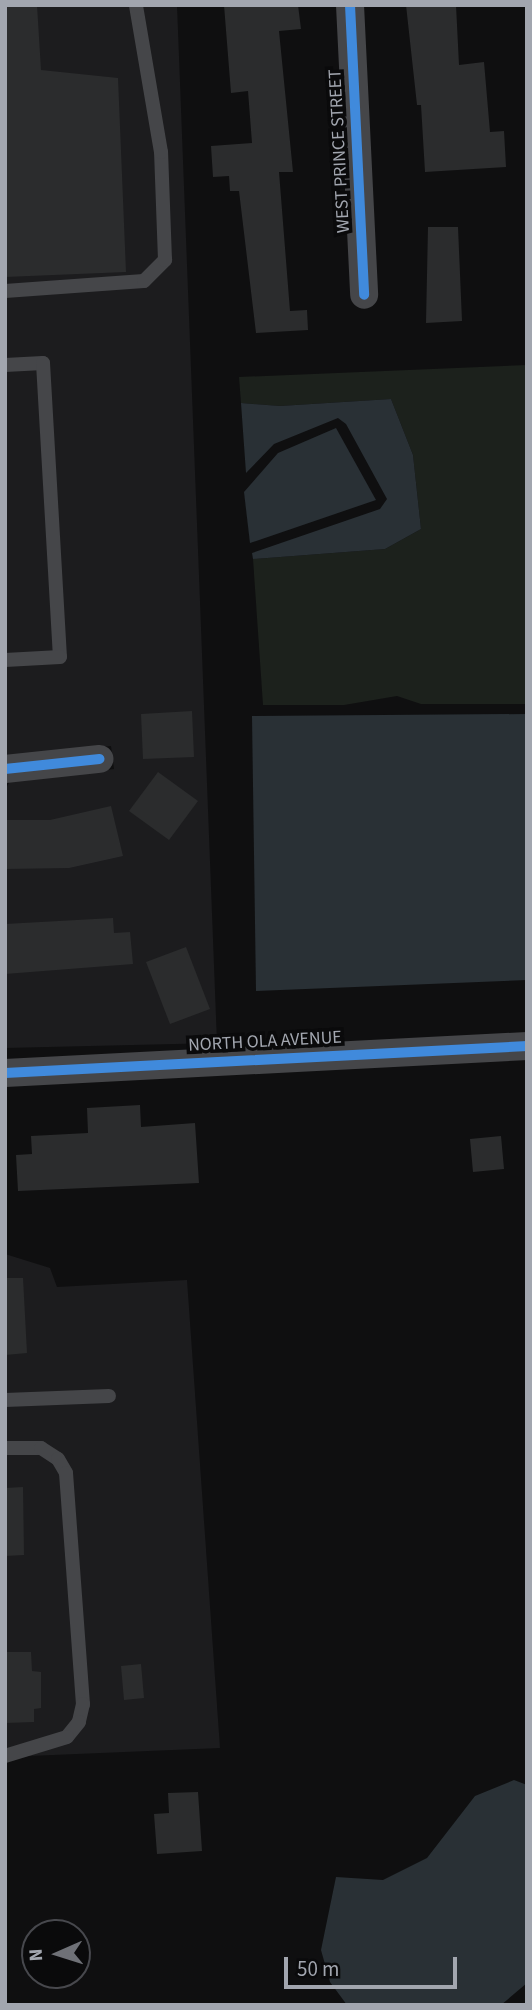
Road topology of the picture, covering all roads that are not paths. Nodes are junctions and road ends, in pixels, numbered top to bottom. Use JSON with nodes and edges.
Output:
{"nodes":[{"id":1,"x":136,"y":5,"type":"edge"},
{"id":2,"x":350,"y":5,"type":"edge"},
{"id":3,"x":5,"y":291,"type":"edge"},
{"id":4,"x":364,"y":295,"type":"dead end"},
{"id":5,"x":5,"y":365,"type":"edge"},
{"id":6,"x":5,"y":660,"type":"edge"},
{"id":7,"x":99,"y":759,"type":"dead end"},
{"id":8,"x":5,"y":769,"type":"edge"},
{"id":9,"x":527,"y":1046,"type":"edge"},
{"id":10,"x":5,"y":1073,"type":"edge"},
{"id":11,"x":109,"y":1396,"type":"dead end"},
{"id":12,"x":5,"y":1400,"type":"edge"},
{"id":13,"x":5,"y":1447,"type":"edge"},
{"id":14,"x":5,"y":1756,"type":"edge"}],
"edges":[{"from":1,"to":3,"type":"lane"},
{"from":2,"to":4,"type":"street","name":"WEST PRINCE STREET"},
{"from":5,"to":6,"type":"lane"},
{"from":7,"to":8,"type":"street"},
{"from":9,"to":10,"type":"street","name":"NORTH OLA AVENUE"},
{"from":11,"to":12,"type":"lane"},
{"from":13,"to":14,"type":"lane"}]}
